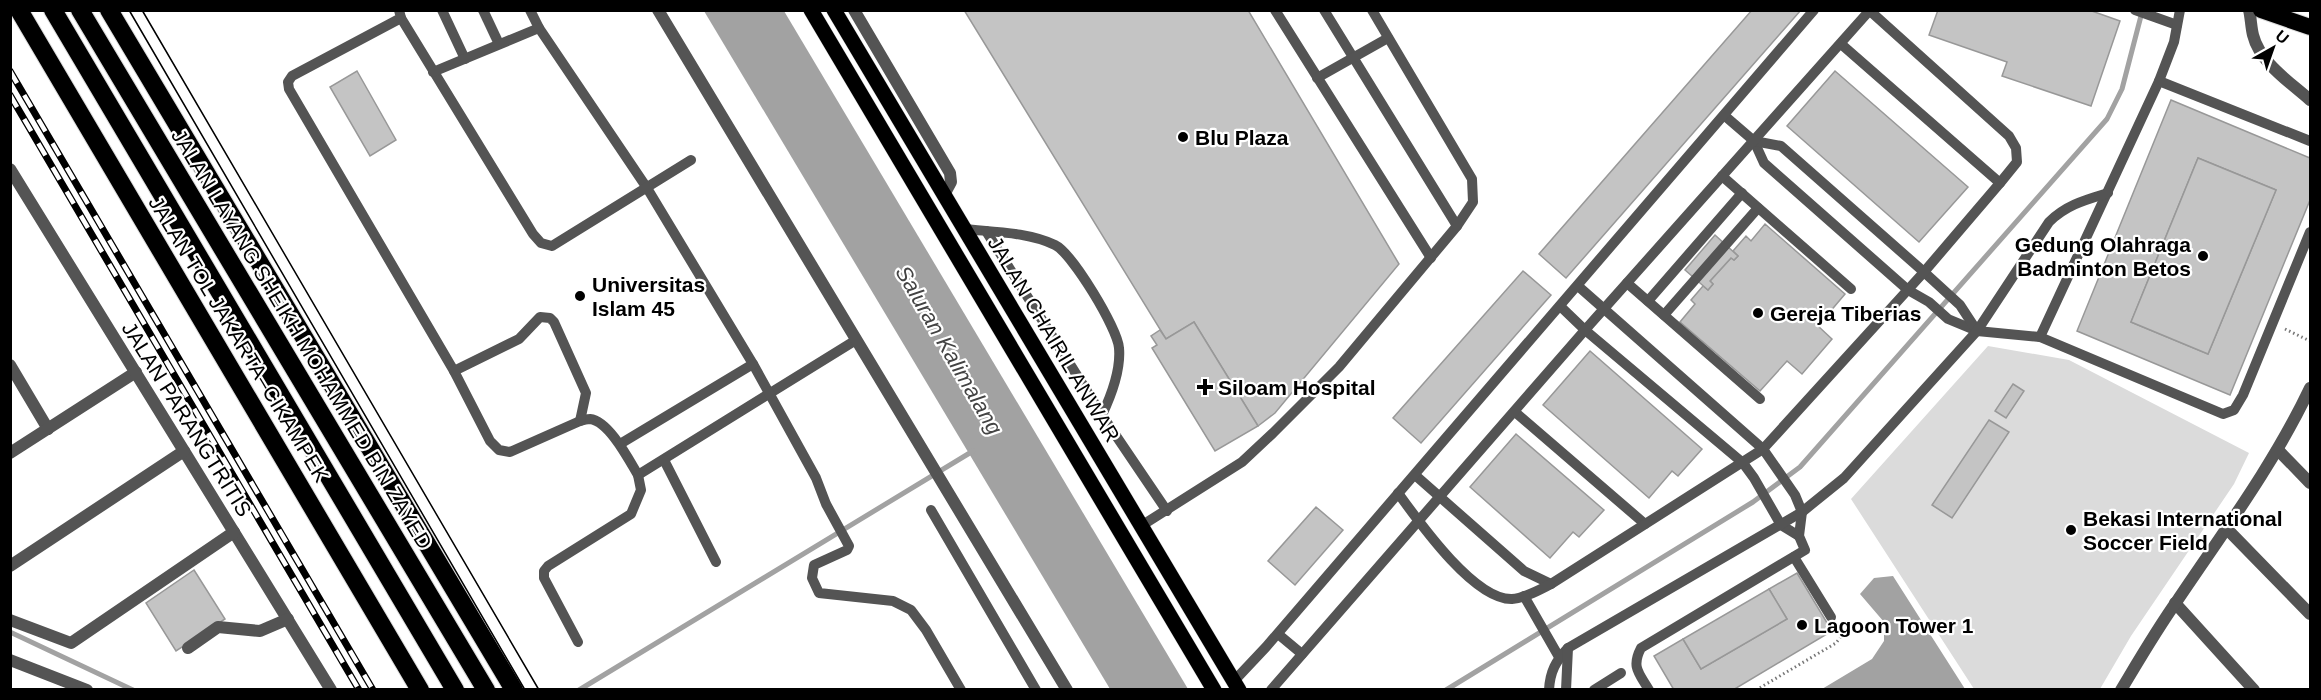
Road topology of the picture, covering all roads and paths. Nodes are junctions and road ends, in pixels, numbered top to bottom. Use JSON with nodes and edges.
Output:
{"nodes":[{"id":1,"x":19,"y":10,"type":"edge"},
{"id":2,"x":52,"y":10,"type":"edge"},
{"id":3,"x":80,"y":10,"type":"edge"},
{"id":4,"x":109,"y":10,"type":"edge"},
{"id":5,"x":442,"y":10,"type":"edge"},
{"id":6,"x":483,"y":10,"type":"edge"},
{"id":7,"x":530,"y":10,"type":"edge"},
{"id":8,"x":658,"y":10,"type":"edge"},
{"id":9,"x":811,"y":10,"type":"edge"},
{"id":10,"x":834,"y":10,"type":"edge"},
{"id":11,"x":854,"y":10,"type":"edge"},
{"id":12,"x":1275,"y":10,"type":"edge"},
{"id":13,"x":1324,"y":10,"type":"edge"},
{"id":14,"x":1372,"y":10,"type":"edge"},
{"id":15,"x":1814,"y":10,"type":"edge"},
{"id":16,"x":2134,"y":10,"type":"edge"},
{"id":17,"x":2180,"y":10,"type":"edge"},
{"id":18,"x":2249,"y":10,"type":"edge"},
{"id":19,"x":2261,"y":10,"type":"edge"},
{"id":20,"x":1870,"y":11,"type":"edge"},
{"id":21,"x":400,"y":14,"type":"edge"},
{"id":22,"x":2177,"y":25,"type":"junction"},
{"id":23,"x":2310,"y":27,"type":"edge"},
{"id":24,"x":539,"y":28,"type":"junction"},
{"id":25,"x":1388,"y":38,"type":"junction"},
{"id":26,"x":499,"y":44,"type":"junction"},
{"id":27,"x":1841,"y":44,"type":"junction"},
{"id":28,"x":1353,"y":58,"type":"junction"},
{"id":29,"x":465,"y":59,"type":"junction"},
{"id":30,"x":434,"y":72,"type":"junction"},
{"id":31,"x":1317,"y":78,"type":"junction"},
{"id":32,"x":2159,"y":81,"type":"junction"},
{"id":33,"x":2310,"y":100,"type":"edge"},
{"id":34,"x":1725,"y":116,"type":"junction"},
{"id":35,"x":1754,"y":141,"type":"junction"},
{"id":36,"x":2310,"y":141,"type":"edge"},
{"id":37,"x":691,"y":160,"type":"dead end"},
{"id":38,"x":10,"y":169,"type":"edge"},
{"id":39,"x":1722,"y":176,"type":"junction"},
{"id":40,"x":2000,"y":183,"type":"junction"},
{"id":41,"x":647,"y":188,"type":"junction"},
{"id":42,"x":1742,"y":193,"type":"junction"},
{"id":43,"x":2108,"y":193,"type":"junction"},
{"id":44,"x":944,"y":195,"type":"junction"},
{"id":45,"x":928,"y":206,"type":"junction"},
{"id":46,"x":1758,"y":207,"type":"junction"},
{"id":47,"x":1457,"y":226,"type":"junction"},
{"id":48,"x":965,"y":230,"type":"junction"},
{"id":49,"x":986,"y":231,"type":"junction"},
{"id":50,"x":2310,"y":232,"type":"edge"},
{"id":51,"x":1431,"y":258,"type":"junction"},
{"id":52,"x":1924,"y":272,"type":"junction"},
{"id":53,"x":1627,"y":283,"type":"junction"},
{"id":54,"x":1578,"y":286,"type":"junction"},
{"id":55,"x":1851,"y":289,"type":"dead end"},
{"id":56,"x":1908,"y":290,"type":"junction"},
{"id":57,"x":1648,"y":301,"type":"junction"},
{"id":58,"x":1560,"y":306,"type":"junction"},
{"id":59,"x":1603,"y":309,"type":"junction"},
{"id":60,"x":1664,"y":315,"type":"junction"},
{"id":61,"x":2273,"y":323,"type":"junction"},
{"id":62,"x":1585,"y":330,"type":"junction"},
{"id":63,"x":1977,"y":331,"type":"junction"},
{"id":64,"x":2040,"y":337,"type":"junction"},
{"id":65,"x":856,"y":340,"type":"junction"},
{"id":66,"x":2310,"y":341,"type":"edge"},
{"id":67,"x":753,"y":364,"type":"junction"},
{"id":68,"x":10,"y":365,"type":"edge"},
{"id":69,"x":454,"y":371,"type":"junction"},
{"id":70,"x":136,"y":372,"type":"junction"},
{"id":71,"x":2310,"y":388,"type":"edge"},
{"id":72,"x":770,"y":393,"type":"junction"},
{"id":73,"x":1760,"y":399,"type":"dead end"},
{"id":74,"x":1515,"y":412,"type":"junction"},
{"id":75,"x":1102,"y":414,"type":"junction"},
{"id":76,"x":580,"y":421,"type":"junction"},
{"id":77,"x":48,"y":429,"type":"junction"},
{"id":78,"x":620,"y":444,"type":"junction"},
{"id":79,"x":1763,"y":449,"type":"junction"},
{"id":80,"x":2278,"y":450,"type":"junction"},
{"id":81,"x":184,"y":452,"type":"junction"},
{"id":82,"x":10,"y":453,"type":"edge"},
{"id":83,"x":664,"y":460,"type":"junction"},
{"id":84,"x":1743,"y":463,"type":"junction"},
{"id":85,"x":638,"y":475,"type":"junction"},
{"id":86,"x":1415,"y":475,"type":"junction"},
{"id":87,"x":2310,"y":483,"type":"edge"},
{"id":88,"x":1398,"y":493,"type":"junction"},
{"id":89,"x":1441,"y":496,"type":"junction"},
{"id":90,"x":931,"y":510,"type":"dead end"},
{"id":91,"x":1167,"y":511,"type":"junction"},
{"id":92,"x":1802,"y":512,"type":"junction"},
{"id":93,"x":1419,"y":521,"type":"junction"},
{"id":94,"x":1645,"y":524,"type":"junction"},
{"id":95,"x":1781,"y":525,"type":"junction"},
{"id":96,"x":1141,"y":526,"type":"junction"},
{"id":97,"x":2227,"y":529,"type":"junction"},
{"id":98,"x":234,"y":532,"type":"junction"},
{"id":99,"x":1124,"y":536,"type":"junction"},
{"id":100,"x":1799,"y":536,"type":"junction"},
{"id":101,"x":1794,"y":557,"type":"junction"},
{"id":102,"x":716,"y":562,"type":"dead end"},
{"id":103,"x":10,"y":566,"type":"edge"},
{"id":104,"x":1551,"y":584,"type":"junction"},
{"id":105,"x":1524,"y":596,"type":"junction"},
{"id":106,"x":2175,"y":603,"type":"junction"},
{"id":107,"x":2310,"y":614,"type":"edge"},
{"id":108,"x":1835,"y":616,"type":"joint"},
{"id":109,"x":288,"y":619,"type":"junction"},
{"id":110,"x":10,"y":620,"type":"edge"},
{"id":111,"x":1278,"y":634,"type":"junction"},
{"id":112,"x":578,"y":642,"type":"dead end"},
{"id":113,"x":188,"y":648,"type":"dead end"},
{"id":114,"x":1568,"y":648,"type":"junction"},
{"id":115,"x":1302,"y":654,"type":"junction"},
{"id":116,"x":1559,"y":657,"type":"junction"},
{"id":117,"x":10,"y":660,"type":"edge"},
{"id":118,"x":1621,"y":673,"type":"dead end"},
{"id":119,"x":1236,"y":686,"type":"edge"},
{"id":120,"x":87,"y":690,"type":"edge"},
{"id":121,"x":331,"y":690,"type":"edge"},
{"id":122,"x":420,"y":690,"type":"edge"},
{"id":123,"x":455,"y":690,"type":"edge"},
{"id":124,"x":486,"y":690,"type":"edge"},
{"id":125,"x":514,"y":690,"type":"edge"},
{"id":126,"x":961,"y":690,"type":"edge"},
{"id":127,"x":1036,"y":690,"type":"edge"},
{"id":128,"x":1067,"y":690,"type":"edge"},
{"id":129,"x":1215,"y":690,"type":"edge"},
{"id":130,"x":1271,"y":690,"type":"edge"},
{"id":131,"x":1549,"y":690,"type":"edge"},
{"id":132,"x":1566,"y":690,"type":"edge"},
{"id":133,"x":1594,"y":690,"type":"edge"},
{"id":134,"x":1649,"y":690,"type":"edge"},
{"id":135,"x":1756,"y":690,"type":"edge"},
{"id":136,"x":2121,"y":690,"type":"edge"},
{"id":137,"x":2254,"y":690,"type":"edge"}],
"edges":[{"from":1,"to":122,"type":"highway","name":"JALAN TOL JAKARTA–CIKAMPEK"},
{"from":2,"to":123,"type":"highway"},
{"from":3,"to":124,"type":"highway","name":"JALAN LAYANG SHEIKH MOHAMMED BIN ZAYED"},
{"from":4,"to":125,"type":"highway"},
{"from":5,"to":29,"type":"lane"},
{"from":6,"to":26,"type":"lane"},
{"from":7,"to":24,"type":"lane"},
{"from":8,"to":65,"type":"street"},
{"from":9,"to":45,"type":"main road","name":"JALAN CHAIRIL ANWAR"},
{"from":10,"to":44,"type":"main road","name":"JALAN CHAIRIL ANWAR"},
{"from":11,"to":44,"type":"street"},
{"from":12,"to":31,"type":"lane"},
{"from":13,"to":28,"type":"lane"},
{"from":14,"to":25,"type":"lane"},
{"from":15,"to":34,"type":"lane"},
{"from":16,"to":22,"type":"lane"},
{"from":17,"to":22,"type":"lane"},
{"from":18,"to":33,"type":"street"},
{"from":19,"to":23,"type":"highway"},
{"from":20,"to":27,"type":"lane"},
{"from":20,"to":40,"type":"lane"},
{"from":21,"to":30,"type":"lane"},
{"from":21,"to":69,"type":"lane"},
{"from":22,"to":32,"type":"lane"},
{"from":24,"to":26,"type":"lane"},
{"from":24,"to":41,"type":"lane"},
{"from":25,"to":28,"type":"lane"},
{"from":25,"to":47,"type":"lane"},
{"from":26,"to":29,"type":"lane"},
{"from":27,"to":35,"type":"lane"},
{"from":27,"to":40,"type":"lane"},
{"from":28,"to":31,"type":"lane"},
{"from":28,"to":47,"type":"lane"},
{"from":29,"to":30,"type":"lane"},
{"from":30,"to":41,"type":"lane"},
{"from":31,"to":51,"type":"lane"},
{"from":32,"to":36,"type":"lane"},
{"from":32,"to":43,"type":"lane"},
{"from":34,"to":35,"type":"lane"},
{"from":34,"to":54,"type":"lane"},
{"from":35,"to":39,"type":"lane"},
{"from":35,"to":52,"type":"lane"},
{"from":35,"to":56,"type":"lane"},
{"from":37,"to":41,"type":"lane"},
{"from":38,"to":70,"type":"street","name":"JALAN PARANGTRITIS"},
{"from":39,"to":42,"type":"lane"},
{"from":39,"to":53,"type":"lane"},
{"from":40,"to":52,"type":"lane"},
{"from":41,"to":67,"type":"lane"},
{"from":42,"to":46,"type":"lane"},
{"from":42,"to":57,"type":"lane"},
{"from":43,"to":63,"type":"lane"},
{"from":43,"to":64,"type":"lane"},
{"from":44,"to":45,"type":"main road"},
{"from":44,"to":48,"type":"main road","name":"JALAN CHAIRIL ANWAR"},
{"from":45,"to":99,"type":"main road","name":"JALAN CHAIRIL ANWAR"},
{"from":46,"to":55,"type":"lane"},
{"from":46,"to":60,"type":"lane"},
{"from":47,"to":51,"type":"lane"},
{"from":48,"to":49,"type":"lane"},
{"from":48,"to":96,"type":"main road","name":"JALAN CHAIRIL ANWAR"},
{"from":49,"to":75,"type":"lane"},
{"from":49,"to":75,"type":"lane"},
{"from":50,"to":61,"type":"lane"},
{"from":51,"to":91,"type":"lane"},
{"from":52,"to":56,"type":"lane"},
{"from":52,"to":63,"type":"lane"},
{"from":53,"to":57,"type":"lane"},
{"from":53,"to":59,"type":"lane"},
{"from":54,"to":58,"type":"lane"},
{"from":54,"to":59,"type":"lane"},
{"from":56,"to":63,"type":"lane"},
{"from":56,"to":79,"type":"lane"},
{"from":57,"to":60,"type":"lane"},
{"from":58,"to":62,"type":"lane"},
{"from":58,"to":86,"type":"lane"},
{"from":59,"to":62,"type":"lane"},
{"from":59,"to":79,"type":"lane"},
{"from":60,"to":73,"type":"lane"},
{"from":61,"to":64,"type":"lane"},
{"from":61,"to":66,"type":"path"},
{"from":62,"to":74,"type":"lane"},
{"from":62,"to":84,"type":"lane"},
{"from":63,"to":64,"type":"lane"},
{"from":63,"to":92,"type":"lane"},
{"from":65,"to":72,"type":"lane"},
{"from":65,"to":128,"type":"street"},
{"from":67,"to":72,"type":"lane"},
{"from":67,"to":78,"type":"lane"},
{"from":68,"to":77,"type":"street"},
{"from":69,"to":76,"type":"lane"},
{"from":69,"to":76,"type":"lane"},
{"from":70,"to":77,"type":"street"},
{"from":70,"to":81,"type":"street","name":"JALAN PARANGTRITIS"},
{"from":71,"to":80,"type":"street"},
{"from":72,"to":83,"type":"lane"},
{"from":72,"to":126,"type":"lane"},
{"from":74,"to":89,"type":"lane"},
{"from":74,"to":94,"type":"lane"},
{"from":75,"to":91,"type":"lane"},
{"from":76,"to":78,"type":"lane"},
{"from":77,"to":82,"type":"street"},
{"from":78,"to":85,"type":"lane"},
{"from":79,"to":84,"type":"lane"},
{"from":79,"to":92,"type":"lane"},
{"from":80,"to":87,"type":"street"},
{"from":80,"to":97,"type":"street"},
{"from":81,"to":98,"type":"street","name":"JALAN PARANGTRITIS"},
{"from":81,"to":103,"type":"street"},
{"from":83,"to":85,"type":"lane"},
{"from":83,"to":102,"type":"lane"},
{"from":84,"to":94,"type":"lane"},
{"from":84,"to":95,"type":"lane"},
{"from":85,"to":112,"type":"lane"},
{"from":86,"to":88,"type":"lane"},
{"from":86,"to":89,"type":"lane"},
{"from":88,"to":93,"type":"lane"},
{"from":88,"to":111,"type":"lane"},
{"from":89,"to":93,"type":"lane"},
{"from":89,"to":104,"type":"lane"},
{"from":90,"to":127,"type":"lane"},
{"from":91,"to":96,"type":"lane"},
{"from":92,"to":95,"type":"lane"},
{"from":92,"to":100,"type":"lane"},
{"from":93,"to":105,"type":"lane"},
{"from":93,"to":115,"type":"lane"},
{"from":94,"to":104,"type":"lane"},
{"from":95,"to":100,"type":"lane"},
{"from":95,"to":114,"type":"lane"},
{"from":96,"to":99,"type":"main road"},
{"from":96,"to":119,"type":"main road","name":"JALAN CHAIRIL ANWAR"},
{"from":97,"to":106,"type":"street"},
{"from":97,"to":107,"type":"street"},
{"from":98,"to":109,"type":"street","name":"JALAN PARANGTRITIS"},
{"from":98,"to":110,"type":"street"},
{"from":99,"to":129,"type":"main road","name":"JALAN CHAIRIL ANWAR"},
{"from":100,"to":101,"type":"lane"},
{"from":101,"to":108,"type":"lane"},
{"from":101,"to":134,"type":"lane"},
{"from":104,"to":105,"type":"lane"},
{"from":105,"to":116,"type":"lane"},
{"from":106,"to":136,"type":"street"},
{"from":106,"to":137,"type":"street"},
{"from":108,"to":135,"type":"path"},
{"from":109,"to":113,"type":"street"},
{"from":109,"to":121,"type":"street","name":"JALAN PARANGTRITIS"},
{"from":111,"to":115,"type":"lane"},
{"from":111,"to":119,"type":"lane"},
{"from":114,"to":116,"type":"lane"},
{"from":114,"to":132,"type":"lane"},
{"from":115,"to":130,"type":"lane"},
{"from":116,"to":131,"type":"lane"},
{"from":117,"to":120,"type":"street"},
{"from":118,"to":133,"type":"lane"}]}
